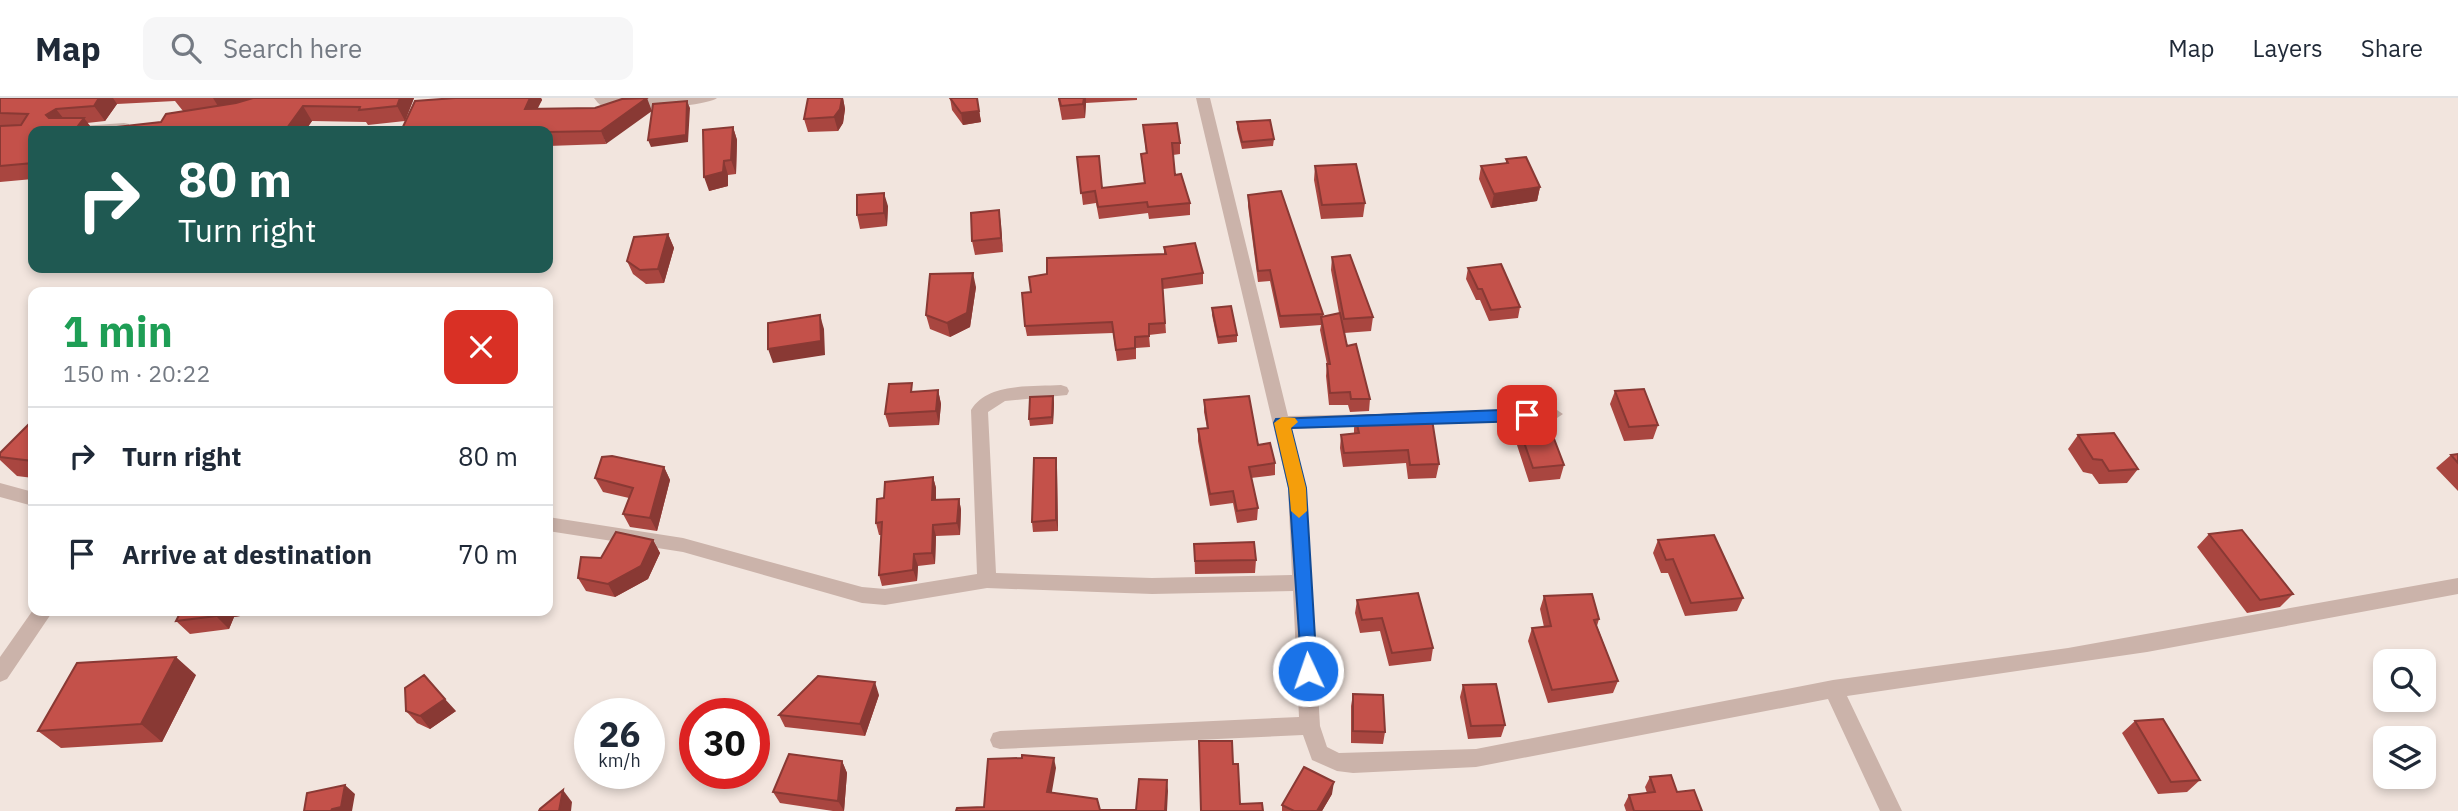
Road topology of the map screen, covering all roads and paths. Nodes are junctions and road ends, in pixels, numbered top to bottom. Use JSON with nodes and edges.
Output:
{"nodes":[{"id":1,"x":601,"y":98,"type":"edge"},
{"id":2,"x":710,"y":98,"type":"edge"},
{"id":3,"x":1203,"y":98,"type":"edge"},
{"id":4,"x":1061,"y":391,"type":"dead end"},
{"id":5,"x":1554,"y":414,"type":"dead end"},
{"id":6,"x":1282,"y":423,"type":"junction"},
{"id":7,"x":0,"y":490,"type":"edge"},
{"id":8,"x":28,"y":498,"type":"edge"},
{"id":9,"x":553,"y":525,"type":"edge"},
{"id":10,"x":987,"y":580,"type":"junction"},
{"id":11,"x":1304,"y":583,"type":"junction"},
{"id":12,"x":2458,"y":586,"type":"edge"},
{"id":13,"x":40,"y":616,"type":"edge"},
{"id":14,"x":0,"y":673,"type":"edge"},
{"id":15,"x":1833,"y":689,"type":"junction"},
{"id":16,"x":1310,"y":726,"type":"junction"},
{"id":17,"x":1000,"y":740,"type":"dead end"},
{"id":18,"x":1891,"y":811,"type":"edge"}],
"edges":[{"from":1,"to":2,"type":"street"},
{"from":3,"to":6,"type":"street"},
{"from":4,"to":10,"type":"street"},
{"from":5,"to":6,"type":"street"},
{"from":6,"to":11,"type":"street"},
{"from":7,"to":8,"type":"street"},
{"from":9,"to":10,"type":"street"},
{"from":10,"to":11,"type":"street"},
{"from":11,"to":16,"type":"street"},
{"from":12,"to":15,"type":"street"},
{"from":13,"to":14,"type":"street"},
{"from":15,"to":16,"type":"street"},
{"from":15,"to":18,"type":"street"},
{"from":16,"to":17,"type":"street"}]}
